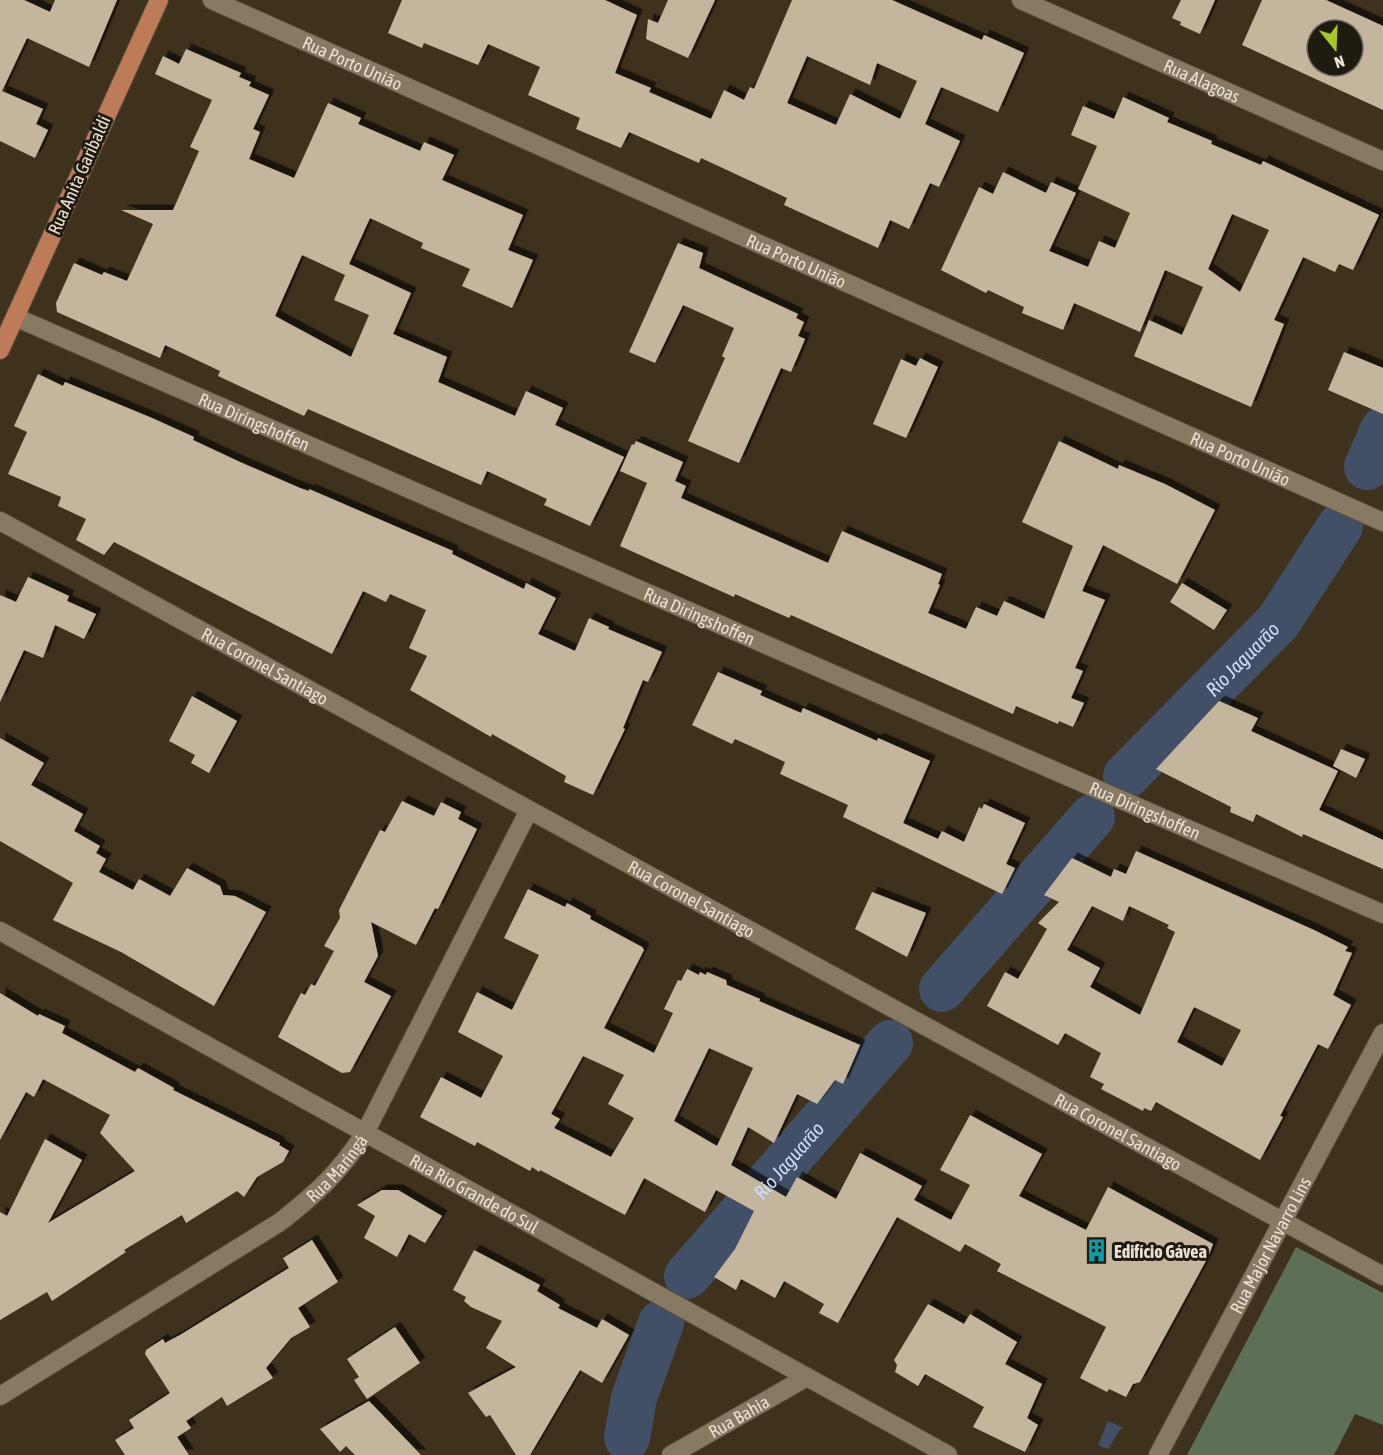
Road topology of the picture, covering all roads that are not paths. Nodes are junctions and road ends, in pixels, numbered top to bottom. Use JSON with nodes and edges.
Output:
{"nodes":[{"id":1,"x":159,"y":0,"type":"edge"},
{"id":2,"x":212,"y":0,"type":"edge"},
{"id":3,"x":1021,"y":0,"type":"edge"},
{"id":4,"x":1383,"y":160,"type":"edge"},
{"id":5,"x":15,"y":317,"type":"junction"},
{"id":6,"x":0,"y":350,"type":"edge"},
{"id":7,"x":0,"y":521,"type":"edge"},
{"id":8,"x":1383,"y":522,"type":"edge"},
{"id":9,"x":529,"y":810,"type":"junction"},
{"id":10,"x":1383,"y":914,"type":"edge"},
{"id":11,"x":0,"y":931,"type":"edge"},
{"id":12,"x":1383,"y":1033,"type":"edge"},
{"id":13,"x":365,"y":1133,"type":"junction"},
{"id":14,"x":1282,"y":1221,"type":"junction"},
{"id":15,"x":1383,"y":1276,"type":"edge"},
{"id":16,"x":807,"y":1377,"type":"junction"},
{"id":17,"x":0,"y":1396,"type":"edge"},
{"id":18,"x":671,"y":1455,"type":"edge"},
{"id":19,"x":948,"y":1455,"type":"edge"},
{"id":20,"x":1158,"y":1455,"type":"edge"}],
"edges":[{"from":1,"to":5,"type":"main road","name":"Rua Anita Garibaldi"},
{"from":2,"to":8,"type":"street","name":"Rua Porto União"},
{"from":3,"to":4,"type":"street","name":"Rua Alagoas"},
{"from":5,"to":6,"type":"main road","name":"Rua Anita Garibaldi"},
{"from":5,"to":10,"type":"street","name":"Rua Diringshoffen"},
{"from":7,"to":9,"type":"street","name":"Rua Coronel Santiago"},
{"from":9,"to":13,"type":"street","name":"Rua Maringá"},
{"from":9,"to":14,"type":"street","name":"Rua Coronel Santiago"},
{"from":11,"to":13,"type":"street","name":"Rua Rio Grande do Sul"},
{"from":12,"to":14,"type":"street","name":"Rua Major Navarro Lins"},
{"from":13,"to":16,"type":"street","name":"Rua Rio Grande do Sul"},
{"from":13,"to":17,"type":"street","name":"Rua Maringá"},
{"from":14,"to":15,"type":"street","name":"Rua Coronel Santiago"},
{"from":14,"to":20,"type":"street","name":"Rua Major Navarro Lins"},
{"from":16,"to":18,"type":"street","name":"Rua Bahia"},
{"from":16,"to":19,"type":"street","name":"Rua Rio Grande do Sul"}]}
